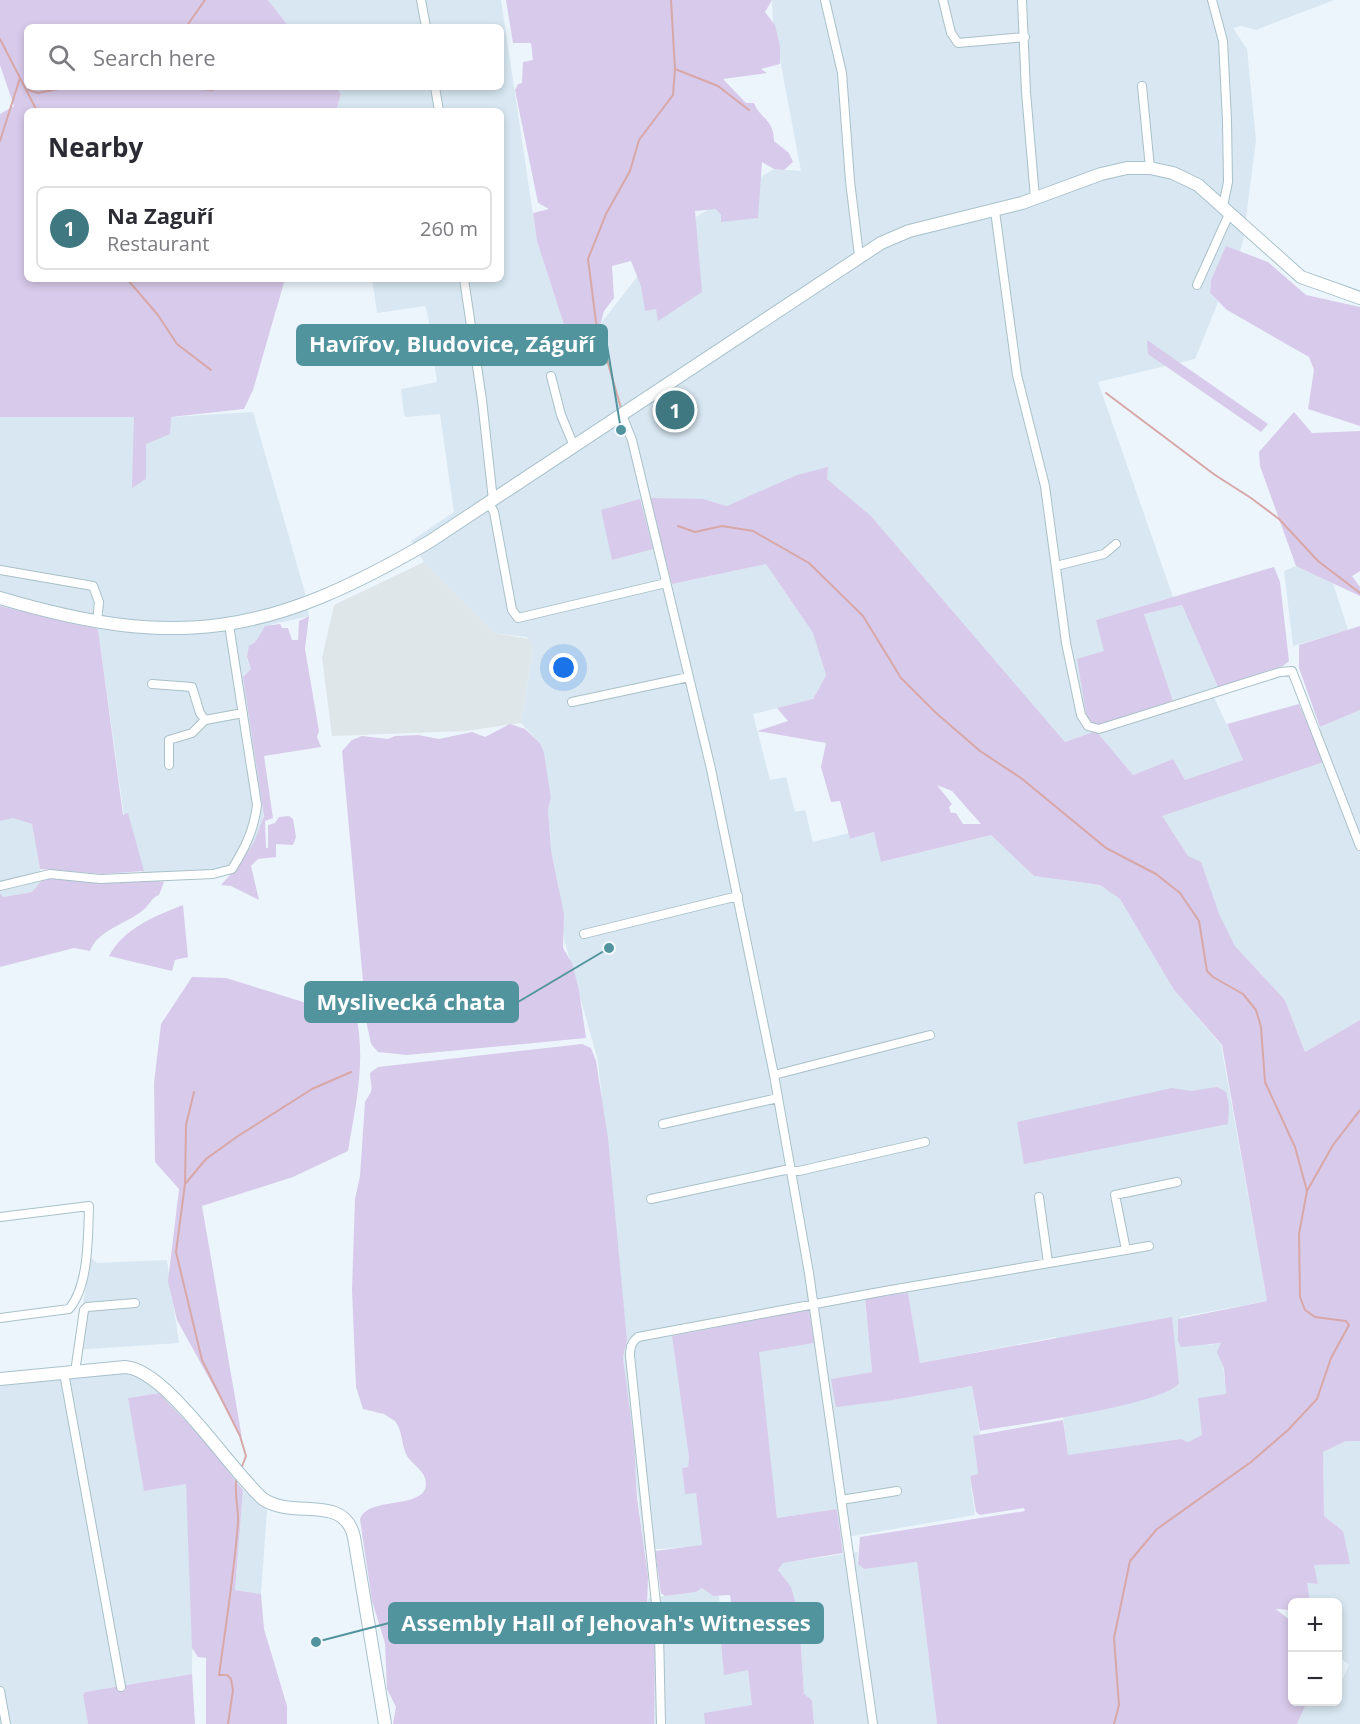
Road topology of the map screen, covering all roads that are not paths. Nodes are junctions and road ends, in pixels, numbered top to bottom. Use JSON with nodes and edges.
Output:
{"nodes":[{"id":1,"x":421,"y":0,"type":"edge"},
{"id":2,"x":825,"y":0,"type":"edge"},
{"id":3,"x":943,"y":0,"type":"edge"},
{"id":4,"x":1023,"y":0,"type":"edge"},
{"id":5,"x":1212,"y":0,"type":"edge"},
{"id":6,"x":425,"y":24,"type":"edge"},
{"id":7,"x":1025,"y":37,"type":"junction"},
{"id":8,"x":1142,"y":86,"type":"dead end"},
{"id":9,"x":436,"y":90,"type":"edge"},
{"id":10,"x":438,"y":108,"type":"edge"},
{"id":11,"x":1150,"y":168,"type":"junction"},
{"id":12,"x":1035,"y":198,"type":"junction"},
{"id":13,"x":1227,"y":209,"type":"junction"},
{"id":14,"x":995,"y":211,"type":"junction"},
{"id":15,"x":859,"y":256,"type":"junction"},
{"id":16,"x":464,"y":282,"type":"edge"},
{"id":17,"x":1197,"y":285,"type":"dead end"},
{"id":18,"x":1360,"y":298,"type":"edge"},
{"id":19,"x":551,"y":376,"type":"dead end"},
{"id":20,"x":622,"y":415,"type":"junction"},
{"id":21,"x":574,"y":446,"type":"junction"},
{"id":22,"x":491,"y":501,"type":"junction"},
{"id":23,"x":1116,"y":544,"type":"dead end"},
{"id":24,"x":1056,"y":566,"type":"junction"},
{"id":25,"x":0,"y":570,"type":"edge"},
{"id":26,"x":666,"y":584,"type":"junction"},
{"id":27,"x":0,"y":598,"type":"edge"},
{"id":28,"x":97,"y":622,"type":"junction"},
{"id":29,"x":229,"y":625,"type":"junction"},
{"id":30,"x":689,"y":677,"type":"junction"},
{"id":31,"x":152,"y":684,"type":"dead end"},
{"id":32,"x":572,"y":702,"type":"dead end"},
{"id":33,"x":243,"y":713,"type":"junction"},
{"id":34,"x":205,"y":720,"type":"junction"},
{"id":35,"x":169,"y":765,"type":"dead end"},
{"id":36,"x":1360,"y":846,"type":"edge"},
{"id":37,"x":0,"y":886,"type":"edge"},
{"id":38,"x":738,"y":896,"type":"junction"},
{"id":39,"x":584,"y":934,"type":"dead end"},
{"id":40,"x":930,"y":1035,"type":"dead end"},
{"id":41,"x":774,"y":1075,"type":"junction"},
{"id":42,"x":778,"y":1098,"type":"junction"},
{"id":43,"x":663,"y":1124,"type":"dead end"},
{"id":44,"x":924,"y":1142,"type":"dead end"},
{"id":45,"x":791,"y":1170,"type":"junction"},
{"id":46,"x":1177,"y":1182,"type":"dead end"},
{"id":47,"x":1039,"y":1197,"type":"dead end"},
{"id":48,"x":651,"y":1199,"type":"dead end"},
{"id":49,"x":0,"y":1217,"type":"edge"},
{"id":50,"x":1149,"y":1246,"type":"dead end"},
{"id":51,"x":1126,"y":1250,"type":"junction"},
{"id":52,"x":1048,"y":1263,"type":"junction"},
{"id":53,"x":135,"y":1303,"type":"dead end"},
{"id":54,"x":813,"y":1305,"type":"junction"},
{"id":55,"x":0,"y":1318,"type":"edge"},
{"id":56,"x":69,"y":1372,"type":"junction"},
{"id":57,"x":0,"y":1379,"type":"edge"},
{"id":58,"x":897,"y":1491,"type":"dead end"},
{"id":59,"x":841,"y":1500,"type":"junction"},
{"id":60,"x":121,"y":1687,"type":"dead end"},
{"id":61,"x":0,"y":1691,"type":"edge"},
{"id":62,"x":6,"y":1724,"type":"edge"},
{"id":63,"x":385,"y":1724,"type":"edge"},
{"id":64,"x":661,"y":1724,"type":"edge"},
{"id":65,"x":873,"y":1724,"type":"edge"}],
"edges":[{"from":1,"to":6,"type":"street"},
{"from":2,"to":15,"type":"street"},
{"from":3,"to":7,"type":"street"},
{"from":4,"to":7,"type":"street"},
{"from":5,"to":13,"type":"street"},
{"from":7,"to":12,"type":"street"},
{"from":8,"to":11,"type":"street"},
{"from":9,"to":10,"type":"street"},
{"from":11,"to":12,"type":"street"},
{"from":11,"to":13,"type":"street"},
{"from":12,"to":14,"type":"street"},
{"from":13,"to":17,"type":"street"},
{"from":13,"to":18,"type":"street"},
{"from":14,"to":15,"type":"street"},
{"from":14,"to":24,"type":"street"},
{"from":15,"to":20,"type":"street"},
{"from":16,"to":22,"type":"street"},
{"from":19,"to":21,"type":"street"},
{"from":20,"to":21,"type":"street"},
{"from":20,"to":26,"type":"street"},
{"from":21,"to":22,"type":"street"},
{"from":22,"to":26,"type":"street"},
{"from":22,"to":29,"type":"street"},
{"from":23,"to":24,"type":"street"},
{"from":24,"to":36,"type":"street"},
{"from":25,"to":28,"type":"street"},
{"from":26,"to":30,"type":"street"},
{"from":27,"to":28,"type":"street"},
{"from":28,"to":29,"type":"street"},
{"from":29,"to":33,"type":"street"},
{"from":30,"to":32,"type":"street"},
{"from":30,"to":38,"type":"street"},
{"from":31,"to":34,"type":"street"},
{"from":33,"to":34,"type":"street"},
{"from":33,"to":37,"type":"street"},
{"from":34,"to":35,"type":"street"},
{"from":38,"to":39,"type":"street"},
{"from":38,"to":41,"type":"street"},
{"from":40,"to":41,"type":"street"},
{"from":41,"to":42,"type":"street"},
{"from":42,"to":43,"type":"street"},
{"from":42,"to":45,"type":"street"},
{"from":44,"to":45,"type":"street"},
{"from":45,"to":48,"type":"street"},
{"from":45,"to":54,"type":"street"},
{"from":46,"to":51,"type":"street"},
{"from":47,"to":52,"type":"street"},
{"from":49,"to":55,"type":"street"},
{"from":50,"to":51,"type":"street"},
{"from":51,"to":52,"type":"street"},
{"from":52,"to":54,"type":"street"},
{"from":53,"to":56,"type":"street"},
{"from":54,"to":59,"type":"street"},
{"from":54,"to":64,"type":"street"},
{"from":56,"to":57,"type":"street"},
{"from":56,"to":60,"type":"street"},
{"from":56,"to":63,"type":"street"},
{"from":58,"to":59,"type":"street"},
{"from":59,"to":65,"type":"street"},
{"from":61,"to":62,"type":"street"}]}
